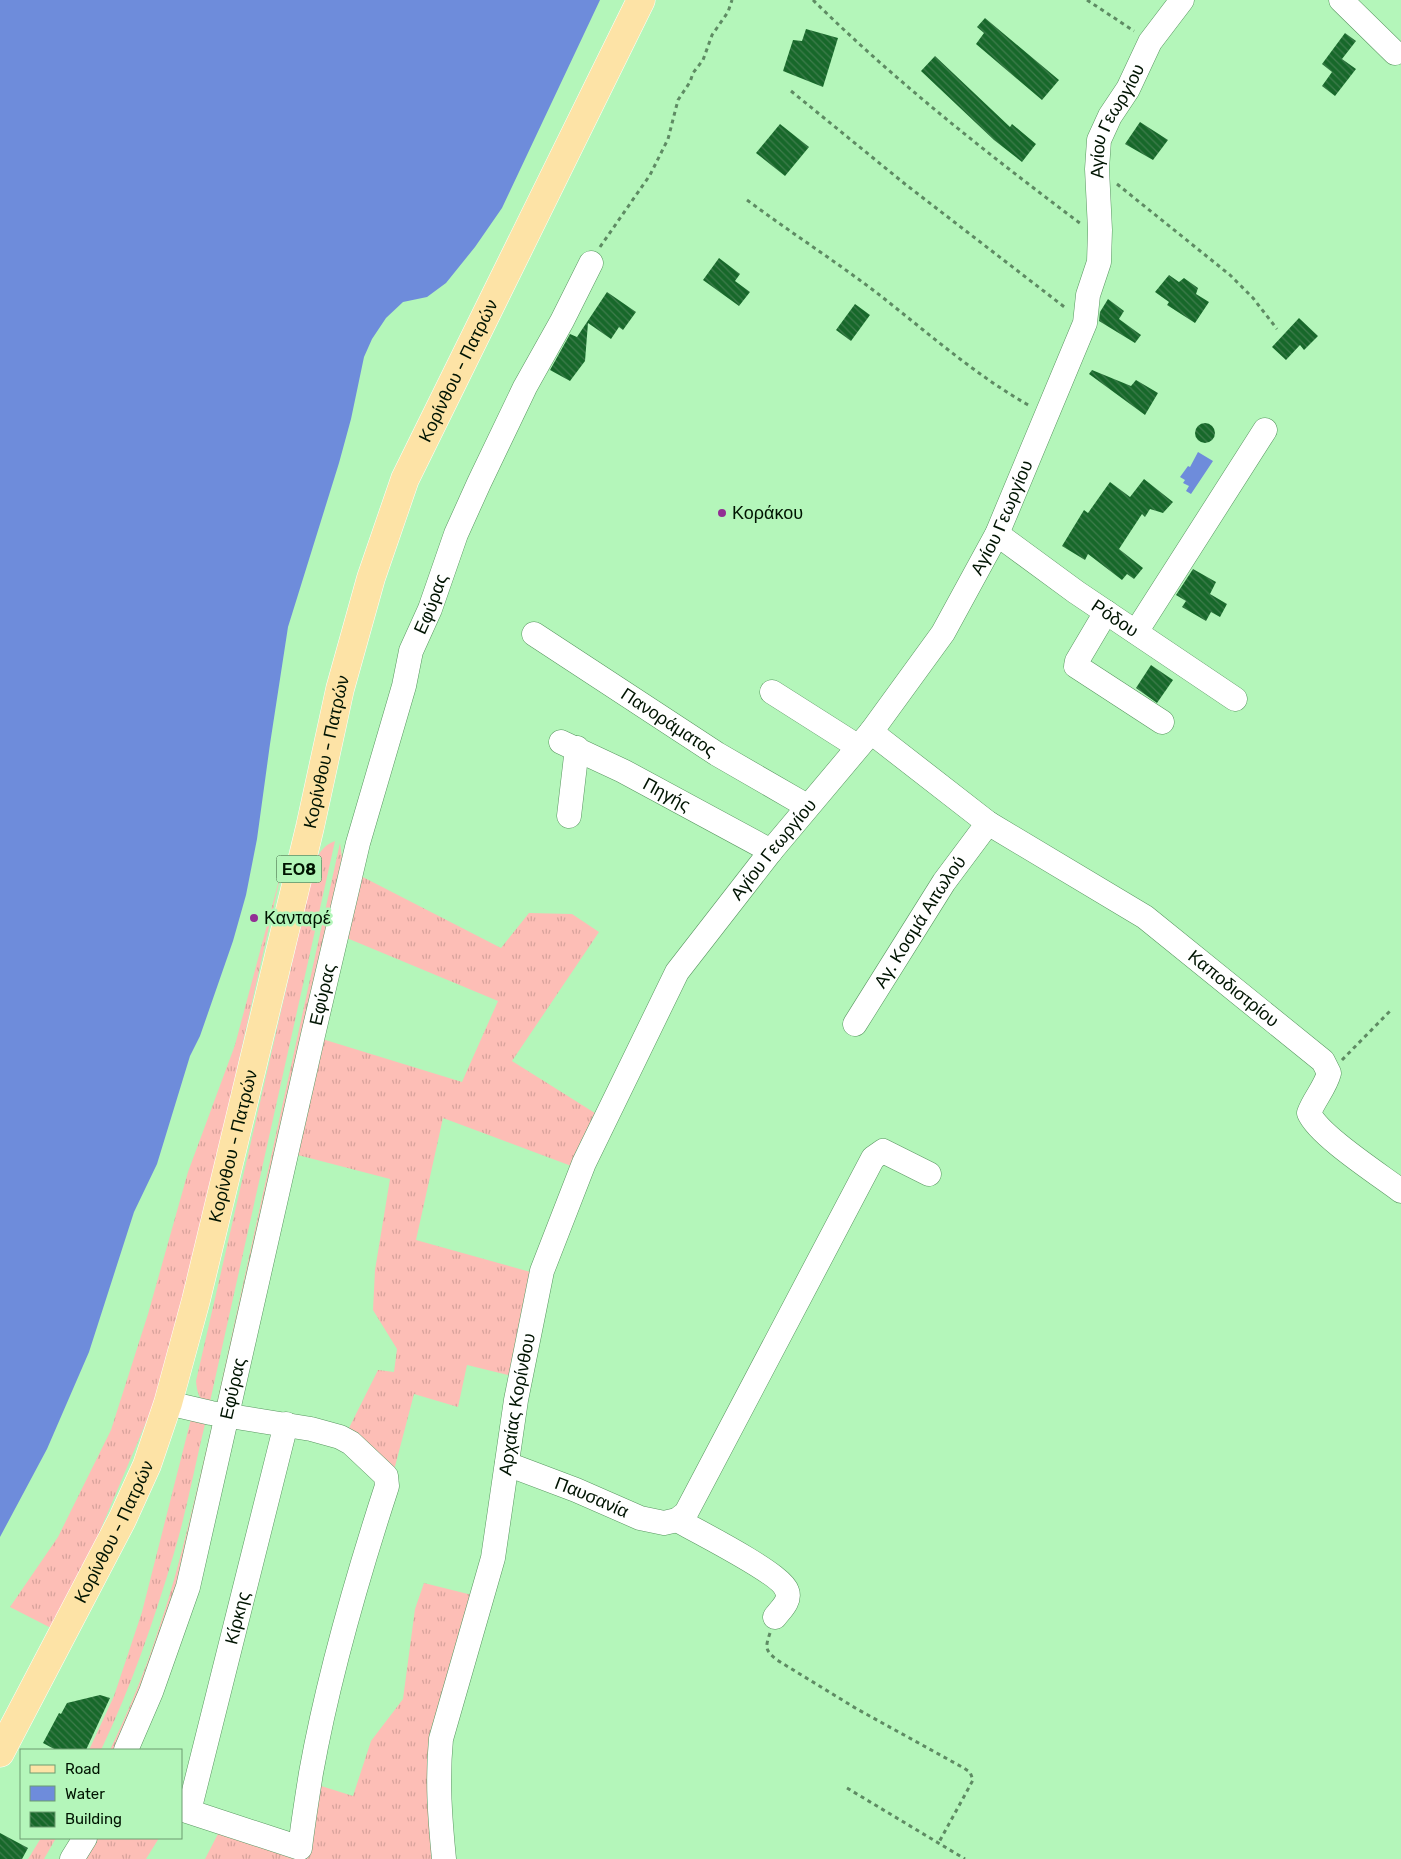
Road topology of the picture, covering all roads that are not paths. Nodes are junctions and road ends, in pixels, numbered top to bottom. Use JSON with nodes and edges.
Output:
{"nodes":[{"id":1,"x":641,"y":0,"type":"edge"},
{"id":2,"x":1182,"y":0,"type":"edge"},
{"id":3,"x":1341,"y":0,"type":"edge"},
{"id":4,"x":1395,"y":53,"type":"dead end"},
{"id":5,"x":591,"y":263,"type":"road end"},
{"id":6,"x":1265,"y":430,"type":"dead end"},
{"id":7,"x":997,"y":534,"type":"junction"},
{"id":8,"x":1106,"y":612,"type":"junction"},
{"id":9,"x":1136,"y":632,"type":"junction"},
{"id":10,"x":534,"y":634,"type":"dead end"},
{"id":11,"x":772,"y":692,"type":"dead end"},
{"id":12,"x":1235,"y":698,"type":"dead end"},
{"id":13,"x":1162,"y":722,"type":"dead end"},
{"id":14,"x":864,"y":739,"type":"junction"},
{"id":15,"x":807,"y":806,"type":"junction"},
{"id":16,"x":569,"y":816,"type":"dead end"},
{"id":17,"x":988,"y":823,"type":"junction"},
{"id":18,"x":771,"y":851,"type":"junction"},
{"id":19,"x":677,"y":972,"type":"joint"},
{"id":20,"x":855,"y":1024,"type":"dead end"},
{"id":21,"x":929,"y":1174,"type":"dead end"},
{"id":22,"x":1401,"y":1191,"type":"edge"},
{"id":23,"x":168,"y":1403,"type":"junction"},
{"id":24,"x":226,"y":1416,"type":"junction"},
{"id":25,"x":286,"y":1424,"type":"junction"},
{"id":26,"x":507,"y":1464,"type":"junction"},
{"id":27,"x":677,"y":1520,"type":"junction"},
{"id":28,"x":775,"y":1618,"type":"road end"},
{"id":29,"x":126,"y":1749,"type":"edge"},
{"id":30,"x":0,"y":1752,"type":"edge"},
{"id":31,"x":185,"y":1810,"type":"edge"},
{"id":32,"x":84,"y":1839,"type":"edge"},
{"id":33,"x":72,"y":1859,"type":"edge"},
{"id":34,"x":444,"y":1859,"type":"edge"}],
"edges":[{"from":1,"to":23,"type":"main road","name":"Κορίνθου - Πατρών","number":"ΕΟ8"},
{"from":2,"to":7,"type":"street","name":"Αγίου Γεωργίου"},
{"from":3,"to":4,"type":"street"},
{"from":5,"to":24,"type":"street","name":"Εφύρας"},
{"from":6,"to":9,"type":"street"},
{"from":7,"to":8,"type":"street","name":"Ρόδου"},
{"from":7,"to":14,"type":"street","name":"Αγίου Γεωργίου"},
{"from":8,"to":9,"type":"street","name":"Ρόδου"},
{"from":8,"to":13,"type":"street"},
{"from":9,"to":12,"type":"street","name":"Ρόδου"},
{"from":10,"to":15,"type":"street","name":"Πανοράματος"},
{"from":11,"to":14,"type":"street","name":"Καποδιστρίου"},
{"from":14,"to":15,"type":"street","name":"Αγίου Γεωργίου"},
{"from":14,"to":17,"type":"street","name":"Καποδιστρίου"},
{"from":15,"to":18,"type":"street","name":"Αγίου Γεωργίου"},
{"from":16,"to":18,"type":"street","name":"Πηγής"},
{"from":17,"to":20,"type":"street","name":"Αγ. Κοσμά Αιτωλού"},
{"from":17,"to":22,"type":"street","name":"Καποδιστρίου"},
{"from":18,"to":19,"type":"street","name":"Αγίου Γεωργίου"},
{"from":19,"to":26,"type":"street","name":"Αρχαίας Κορίνθου"},
{"from":21,"to":27,"type":"street"},
{"from":23,"to":24,"type":"street"},
{"from":23,"to":30,"type":"main road","name":"Κορίνθου - Πατρών","number":"ΕΟ8"},
{"from":24,"to":25,"type":"street"},
{"from":24,"to":29,"type":"street","name":"Εφύρας"},
{"from":25,"to":31,"type":"street","name":"Κίρκης"},
{"from":25,"to":31,"type":"street"},
{"from":26,"to":27,"type":"street","name":"Παυσανία"},
{"from":26,"to":34,"type":"street","name":"Αρχαίας Κορίνθου"},
{"from":27,"to":28,"type":"street"},
{"from":32,"to":33,"type":"street"}]}
